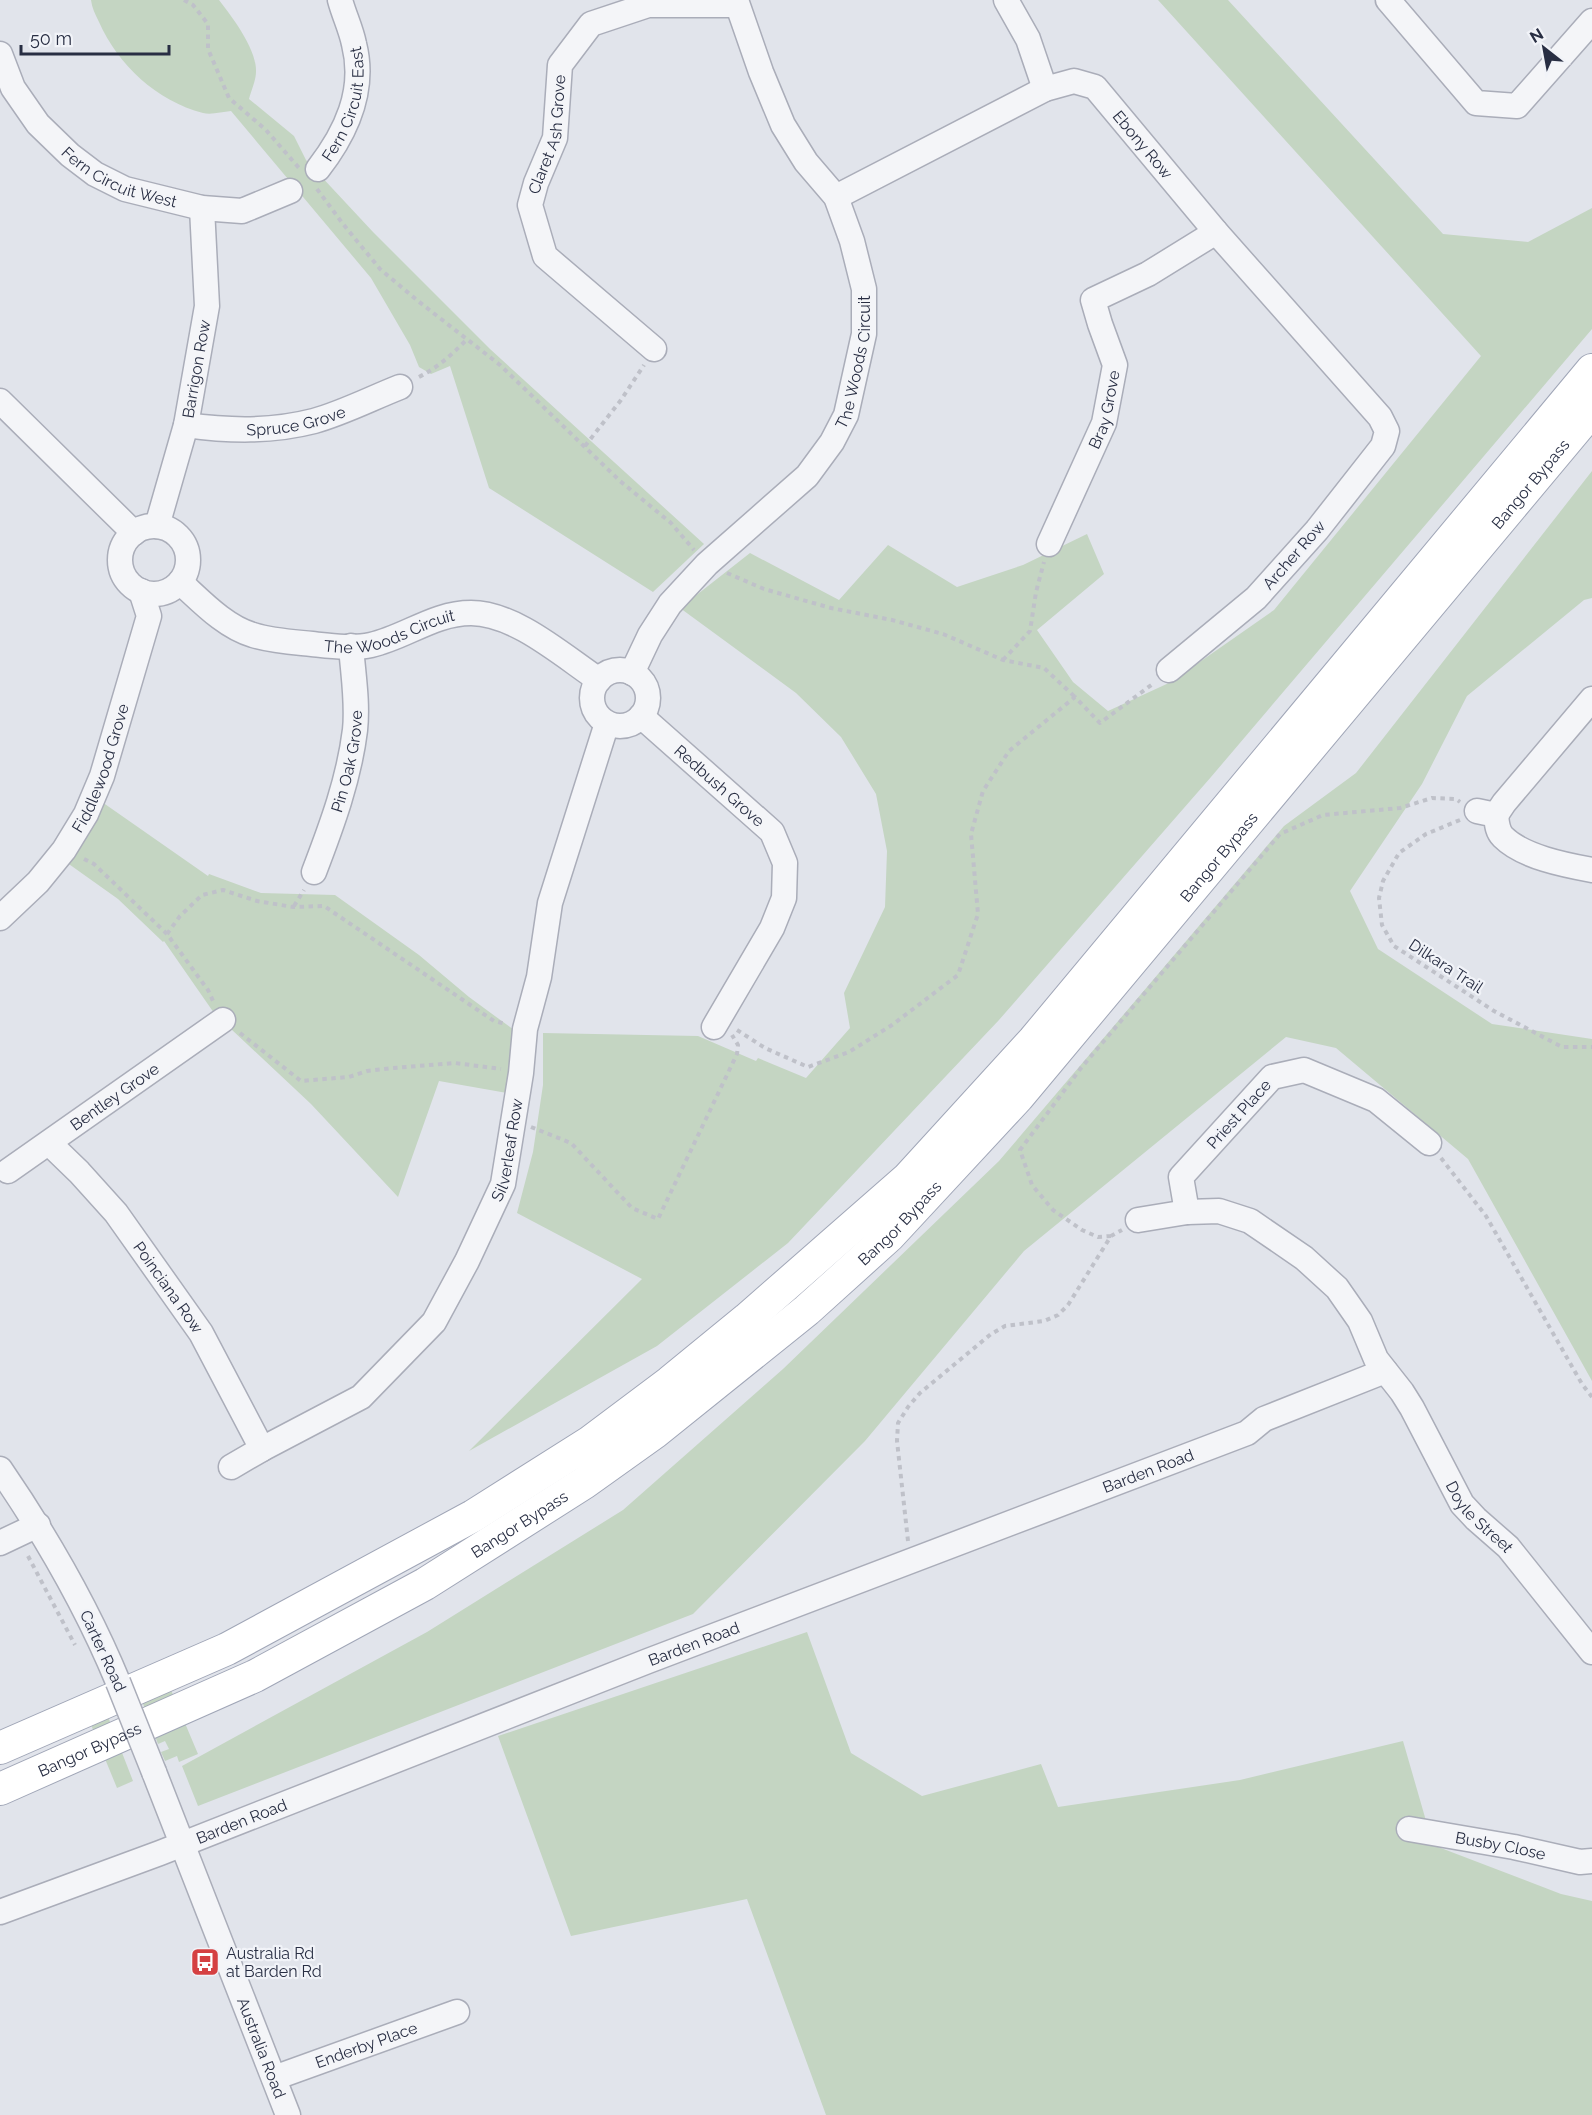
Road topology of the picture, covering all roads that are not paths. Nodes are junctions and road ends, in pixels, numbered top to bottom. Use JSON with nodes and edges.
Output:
{"nodes":[{"id":1,"x":340,"y":0,"type":"edge"},
{"id":2,"x":1006,"y":0,"type":"edge"},
{"id":3,"x":1388,"y":0,"type":"edge"},
{"id":4,"x":736,"y":3,"type":"edge"},
{"id":5,"x":1592,"y":21,"type":"edge"},
{"id":6,"x":0,"y":54,"type":"edge"},
{"id":7,"x":1045,"y":89,"type":"junction"},
{"id":8,"x":310,"y":174,"type":"road end"},
{"id":9,"x":290,"y":191,"type":"dead end"},
{"id":10,"x":836,"y":197,"type":"junction"},
{"id":11,"x":202,"y":208,"type":"junction"},
{"id":12,"x":1216,"y":232,"type":"junction"},
{"id":13,"x":654,"y":349,"type":"road end"},
{"id":14,"x":1592,"y":370,"type":"edge"},
{"id":15,"x":400,"y":387,"type":"road end"},
{"id":16,"x":0,"y":402,"type":"edge"},
{"id":17,"x":1586,"y":416,"type":"edge"},
{"id":18,"x":1380,"y":417,"type":"joint"},
{"id":19,"x":186,"y":425,"type":"junction"},
{"id":20,"x":157,"y":526,"type":"junction"},
{"id":21,"x":134,"y":533,"type":"junction"},
{"id":22,"x":1049,"y":544,"type":"road end"},
{"id":23,"x":180,"y":582,"type":"junction"},
{"id":24,"x":141,"y":591,"type":"junction"},
{"id":25,"x":351,"y":646,"type":"junction"},
{"id":26,"x":1169,"y":670,"type":"road end"},
{"id":27,"x":632,"y":673,"type":"junction"},
{"id":28,"x":599,"y":680,"type":"junction"},
{"id":29,"x":1592,"y":699,"type":"edge"},
{"id":30,"x":641,"y":716,"type":"junction"},
{"id":31,"x":607,"y":723,"type":"junction"},
{"id":32,"x":1592,"y":870,"type":"edge"},
{"id":33,"x":314,"y":872,"type":"dead end"},
{"id":34,"x":0,"y":918,"type":"edge"},
{"id":35,"x":223,"y":1020,"type":"road end"},
{"id":36,"x":716,"y":1023,"type":"road end"},
{"id":37,"x":49,"y":1143,"type":"junction"},
{"id":38,"x":1429,"y":1143,"type":"road end"},
{"id":39,"x":8,"y":1171,"type":"dead end"},
{"id":40,"x":1187,"y":1212,"type":"junction"},
{"id":41,"x":1138,"y":1220,"type":"road end"},
{"id":42,"x":1385,"y":1371,"type":"junction"},
{"id":43,"x":262,"y":1449,"type":"junction"},
{"id":44,"x":231,"y":1467,"type":"dead end"},
{"id":45,"x":0,"y":1469,"type":"edge"},
{"id":46,"x":38,"y":1525,"type":"junction"},
{"id":47,"x":8,"y":1540,"type":"edge"},
{"id":48,"x":1592,"y":1652,"type":"edge"},
{"id":49,"x":0,"y":1748,"type":"edge"},
{"id":50,"x":0,"y":1789,"type":"edge"},
{"id":51,"x":1409,"y":1828,"type":"dead end"},
{"id":52,"x":182,"y":1844,"type":"junction"},
{"id":53,"x":1592,"y":1861,"type":"edge"},
{"id":54,"x":0,"y":1912,"type":"edge"},
{"id":55,"x":457,"y":2012,"type":"dead end"},
{"id":56,"x":274,"y":2078,"type":"junction"},
{"id":57,"x":288,"y":2115,"type":"edge"}],
"edges":[{"from":1,"to":8,"type":"street","name":"Fern Circuit East"},
{"from":2,"to":7,"type":"street"},
{"from":3,"to":5,"type":"street"},
{"from":4,"to":10,"type":"street","name":"The Woods Circuit"},
{"from":4,"to":13,"type":"street","name":"Claret Ash Grove"},
{"from":6,"to":11,"type":"street","name":"Fern Circuit West"},
{"from":7,"to":10,"type":"street","name":"Ebony Row"},
{"from":7,"to":12,"type":"street","name":"Ebony Row"},
{"from":9,"to":11,"type":"street","name":"Fern Circuit West"},
{"from":10,"to":27,"type":"street","name":"The Woods Circuit"},
{"from":11,"to":19,"type":"street","name":"Barrigon Row"},
{"from":12,"to":18,"type":"street","name":"Ebony Row"},
{"from":12,"to":22,"type":"street","name":"Bray Grove"},
{"from":14,"to":17,"type":"main road","name":"Bangor Bypass"},
{"from":15,"to":19,"type":"street","name":"Spruce Grove"},
{"from":16,"to":21,"type":"street"},
{"from":17,"to":49,"type":"main road","name":"Bangor Bypass"},
{"from":17,"to":50,"type":"main road","name":"Bangor Bypass"},
{"from":18,"to":26,"type":"street","name":"Archer Row"},
{"from":19,"to":20,"type":"street","name":"Barrigon Row"},
{"from":20,"to":21,"type":"street"},
{"from":20,"to":23,"type":"street"},
{"from":21,"to":24,"type":"street"},
{"from":23,"to":24,"type":"street"},
{"from":23,"to":25,"type":"street","name":"The Woods Circuit"},
{"from":24,"to":34,"type":"street","name":"Fiddlewood Grove"},
{"from":25,"to":28,"type":"street","name":"The Woods Circuit"},
{"from":25,"to":33,"type":"street","name":"Pin Oak Grove"},
{"from":27,"to":28,"type":"street"},
{"from":27,"to":30,"type":"street"},
{"from":28,"to":31,"type":"street"},
{"from":29,"to":32,"type":"street"},
{"from":30,"to":31,"type":"street"},
{"from":30,"to":36,"type":"street","name":"Redbush Grove"},
{"from":31,"to":43,"type":"street","name":"Silverleaf Row"},
{"from":35,"to":37,"type":"street","name":"Bentley Grove"},
{"from":37,"to":39,"type":"street","name":"Bentley Grove"},
{"from":37,"to":43,"type":"street","name":"Poinciana Row"},
{"from":38,"to":40,"type":"street","name":"Priest Place"},
{"from":40,"to":41,"type":"street"},
{"from":40,"to":42,"type":"street"},
{"from":42,"to":48,"type":"street","name":"Doyle Street"},
{"from":42,"to":52,"type":"street","name":"Barden Road"},
{"from":43,"to":44,"type":"street","name":"Silverleaf Row"},
{"from":45,"to":46,"type":"street","name":"Carter Road"},
{"from":46,"to":47,"type":"street"},
{"from":46,"to":52,"type":"street","name":"Carter Road","bridge":true},
{"from":51,"to":53,"type":"street","name":"Busby Close"},
{"from":52,"to":54,"type":"street","name":"Barden Road"},
{"from":52,"to":56,"type":"street","name":"Australia Road"},
{"from":55,"to":56,"type":"street","name":"Enderby Place"},
{"from":56,"to":57,"type":"street","name":"Australia Road"}]}
